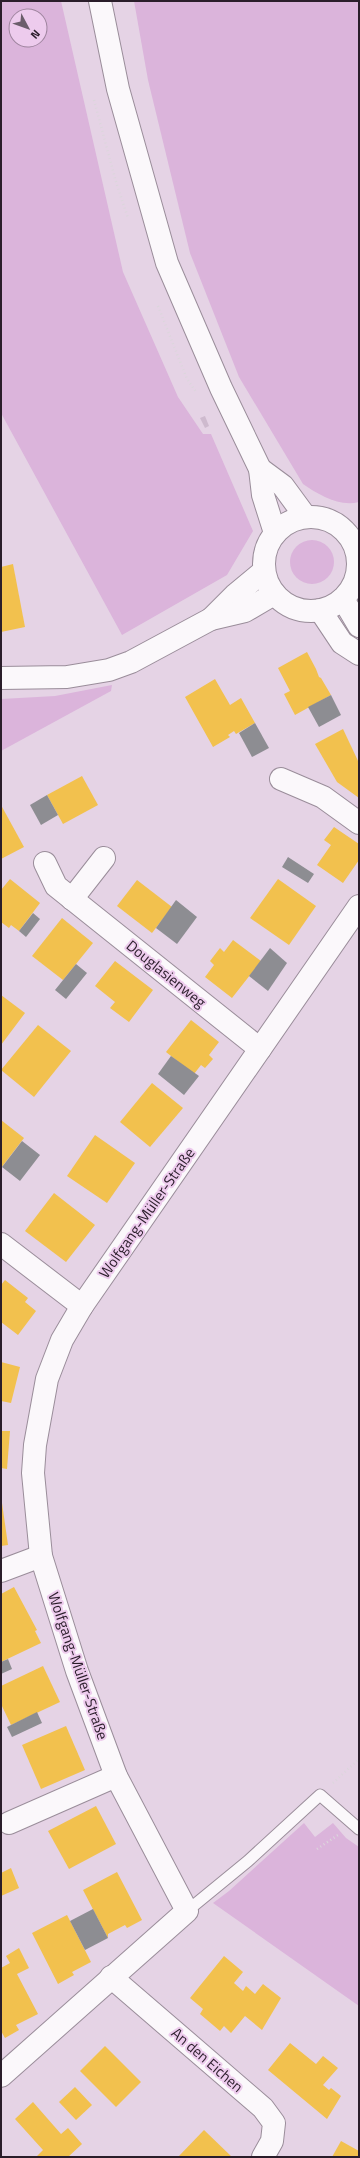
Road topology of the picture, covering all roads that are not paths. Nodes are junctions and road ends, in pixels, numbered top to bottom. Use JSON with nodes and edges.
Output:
{"nodes":[{"id":1,"x":100,"y":1,"type":"edge"},
{"id":2,"x":260,"y":469,"type":"junction"},
{"id":3,"x":305,"y":516,"type":"junction"},
{"id":4,"x":352,"y":527,"type":"edge"},
{"id":5,"x":275,"y":533,"type":"junction"},
{"id":6,"x":358,"y":552,"type":"edge"},
{"id":7,"x":264,"y":571,"type":"junction"},
{"id":8,"x":274,"y":594,"type":"junction"},
{"id":9,"x":343,"y":599,"type":"junction"},
{"id":10,"x":320,"y":610,"type":"junction"},
{"id":11,"x":211,"y":619,"type":"junction"},
{"id":12,"x":359,"y":626,"type":"edge"},
{"id":13,"x":359,"y":654,"type":"edge"},
{"id":14,"x":1,"y":678,"type":"edge"},
{"id":15,"x":281,"y":779,"type":"dead end"},
{"id":16,"x":359,"y":823,"type":"edge"},
{"id":17,"x":104,"y":858,"type":"dead end"},
{"id":18,"x":45,"y":863,"type":"dead end"},
{"id":19,"x":72,"y":899,"type":"junction"},
{"id":20,"x":359,"y":906,"type":"edge"},
{"id":21,"x":260,"y":1049,"type":"junction"},
{"id":22,"x":1,"y":1244,"type":"edge"},
{"id":23,"x":82,"y":1306,"type":"junction"},
{"id":24,"x":41,"y":1556,"type":"junction"},
{"id":25,"x":1,"y":1571,"type":"edge"},
{"id":26,"x":116,"y":1776,"type":"junction"},
{"id":27,"x":9,"y":1823,"type":"dead end"},
{"id":28,"x":355,"y":1825,"type":"edge"},
{"id":29,"x":187,"y":1911,"type":"junction"},
{"id":30,"x":111,"y":1977,"type":"junction"},
{"id":31,"x":1,"y":2076,"type":"edge"},
{"id":32,"x":263,"y":2157,"type":"edge"}],
"edges":[{"from":1,"to":2,"type":"street"},
{"from":2,"to":3,"type":"street"},
{"from":2,"to":5,"type":"street"},
{"from":3,"to":4,"type":"street"},
{"from":3,"to":5,"type":"street"},
{"from":4,"to":6,"type":"street"},
{"from":5,"to":7,"type":"street"},
{"from":6,"to":9,"type":"street"},
{"from":7,"to":8,"type":"street"},
{"from":7,"to":11,"type":"street"},
{"from":8,"to":10,"type":"street"},
{"from":8,"to":11,"type":"street"},
{"from":9,"to":10,"type":"street"},
{"from":9,"to":12,"type":"street"},
{"from":10,"to":13,"type":"street"},
{"from":11,"to":14,"type":"street"},
{"from":15,"to":16,"type":"street"},
{"from":17,"to":19,"type":"street"},
{"from":18,"to":19,"type":"street","name":"Douglasienweg"},
{"from":19,"to":21,"type":"street","name":"Douglasienweg"},
{"from":20,"to":21,"type":"street","name":"Wolfgang-Müller-Straße"},
{"from":21,"to":23,"type":"street","name":"Wolfgang-Müller-Straße"},
{"from":22,"to":23,"type":"street"},
{"from":23,"to":24,"type":"street","name":"Wolfgang-Müller-Straße"},
{"from":24,"to":25,"type":"street"},
{"from":24,"to":26,"type":"street","name":"Wolfgang-Müller-Straße"},
{"from":26,"to":27,"type":"street"},
{"from":26,"to":29,"type":"street","name":"Wolfgang-Müller-Straße"},
{"from":28,"to":29,"type":"lane"},
{"from":29,"to":30,"type":"street"},
{"from":30,"to":31,"type":"street"},
{"from":30,"to":32,"type":"street","name":"An den Eichen"}]}
